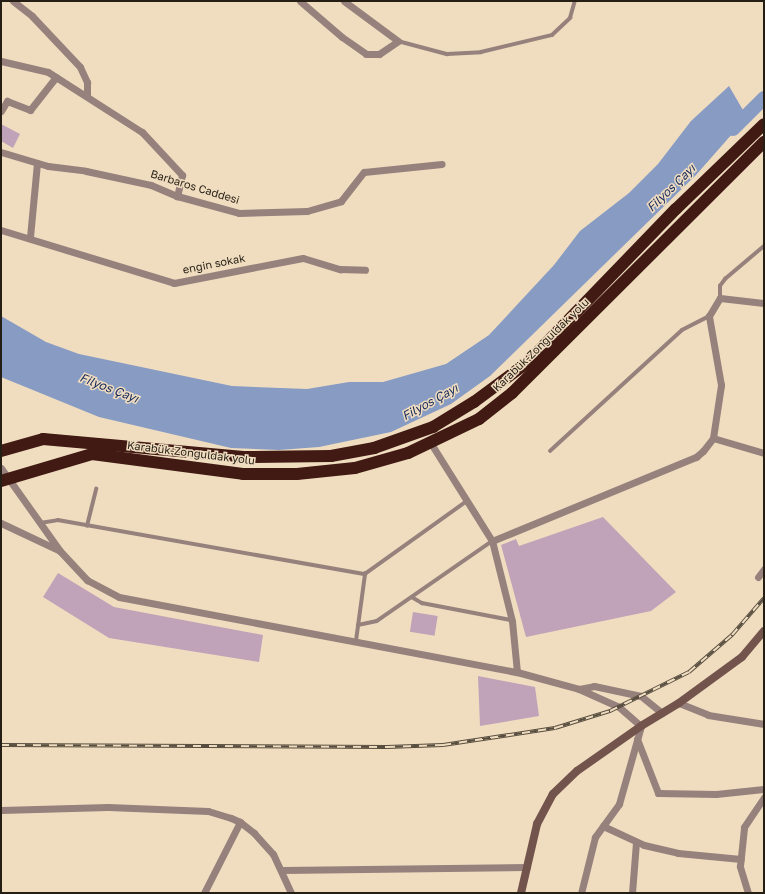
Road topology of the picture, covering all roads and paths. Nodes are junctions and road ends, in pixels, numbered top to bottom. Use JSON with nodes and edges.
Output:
{"nodes":[{"id":1,"x":13,"y":1,"type":"edge"},
{"id":2,"x":300,"y":1,"type":"edge"},
{"id":3,"x":344,"y":1,"type":"edge"},
{"id":4,"x":575,"y":1,"type":"edge"},
{"id":5,"x":398,"y":41,"type":"junction"},
{"id":6,"x":1,"y":61,"type":"edge"},
{"id":7,"x":56,"y":77,"type":"junction"},
{"id":8,"x":87,"y":95,"type":"junction"},
{"id":9,"x":1,"y":111,"type":"edge"},
{"id":10,"x":764,"y":124,"type":"edge"},
{"id":11,"x":764,"y":142,"type":"edge"},
{"id":12,"x":1,"y":152,"type":"edge"},
{"id":13,"x":38,"y":163,"type":"junction"},
{"id":14,"x":442,"y":164,"type":"dead end"},
{"id":15,"x":177,"y":196,"type":"junction"},
{"id":16,"x":1,"y":230,"type":"edge"},
{"id":17,"x":30,"y":237,"type":"junction"},
{"id":18,"x":764,"y":246,"type":"edge"},
{"id":19,"x":365,"y":270,"type":"dead end"},
{"id":20,"x":720,"y":298,"type":"junction"},
{"id":21,"x":764,"y":304,"type":"edge"},
{"id":22,"x":708,"y":316,"type":"junction"},
{"id":23,"x":713,"y":438,"type":"junction"},
{"id":24,"x":430,"y":442,"type":"junction"},
{"id":25,"x":1,"y":451,"type":"edge"},
{"id":26,"x":550,"y":451,"type":"dead end"},
{"id":27,"x":764,"y":453,"type":"edge"},
{"id":28,"x":3,"y":476,"type":"edge"},
{"id":29,"x":96,"y":489,"type":"dead end"},
{"id":30,"x":468,"y":501,"type":"junction"},
{"id":31,"x":1,"y":523,"type":"edge"},
{"id":32,"x":40,"y":523,"type":"junction"},
{"id":33,"x":87,"y":526,"type":"junction"},
{"id":34,"x":492,"y":541,"type":"junction"},
{"id":35,"x":60,"y":551,"type":"junction"},
{"id":36,"x":764,"y":569,"type":"edge"},
{"id":37,"x":365,"y":574,"type":"junction"},
{"id":38,"x":758,"y":577,"type":"dead end"},
{"id":39,"x":412,"y":597,"type":"junction"},
{"id":40,"x":512,"y":621,"type":"junction"},
{"id":41,"x":358,"y":625,"type":"junction"},
{"id":42,"x":764,"y":631,"type":"edge"},
{"id":43,"x":356,"y":641,"type":"junction"},
{"id":44,"x":517,"y":672,"type":"junction"},
{"id":45,"x":578,"y":689,"type":"junction"},
{"id":46,"x":679,"y":703,"type":"junction"},
{"id":47,"x":662,"y":713,"type":"junction"},
{"id":48,"x":764,"y":724,"type":"edge"},
{"id":49,"x":641,"y":726,"type":"junction"},
{"id":50,"x":637,"y":739,"type":"junction"},
{"id":51,"x":764,"y":789,"type":"edge"},
{"id":52,"x":764,"y":797,"type":"edge"},
{"id":53,"x":1,"y":810,"type":"edge"},
{"id":54,"x":240,"y":822,"type":"junction"},
{"id":55,"x":603,"y":826,"type":"junction"},
{"id":56,"x":636,"y":842,"type":"junction"},
{"id":57,"x":741,"y":859,"type":"junction"},
{"id":58,"x":527,"y":867,"type":"junction"},
{"id":59,"x":282,"y":870,"type":"junction"},
{"id":60,"x":204,"y":893,"type":"edge"},
{"id":61,"x":292,"y":893,"type":"edge"},
{"id":62,"x":521,"y":893,"type":"edge"},
{"id":63,"x":581,"y":893,"type":"edge"},
{"id":64,"x":632,"y":893,"type":"edge"},
{"id":65,"x":748,"y":893,"type":"edge"}],
"edges":[{"from":1,"to":8,"type":"street"},
{"from":2,"to":5,"type":"street"},
{"from":3,"to":5,"type":"street"},
{"from":4,"to":5,"type":"lane"},
{"from":6,"to":7,"type":"street"},
{"from":7,"to":8,"type":"street"},
{"from":7,"to":9,"type":"street"},
{"from":8,"to":15,"type":"street"},
{"from":10,"to":25,"type":"highway","name":"Karabük-Zonguldak yolu"},
{"from":11,"to":24,"type":"highway","name":"Karabük-Zonguldak yolu"},
{"from":12,"to":13,"type":"street","name":"Barbaros Caddesi"},
{"from":13,"to":15,"type":"street","name":"Barbaros Caddesi"},
{"from":13,"to":17,"type":"street"},
{"from":14,"to":15,"type":"street","name":"Barbaros Caddesi"},
{"from":16,"to":17,"type":"street","name":"engin sokak"},
{"from":17,"to":19,"type":"street","name":"engin sokak"},
{"from":18,"to":20,"type":"lane"},
{"from":20,"to":21,"type":"street"},
{"from":20,"to":22,"type":"street"},
{"from":22,"to":23,"type":"street"},
{"from":22,"to":26,"type":"lane"},
{"from":23,"to":27,"type":"street"},
{"from":23,"to":34,"type":"street"},
{"from":24,"to":28,"type":"highway","name":"Karabük-Zonguldak yolu"},
{"from":24,"to":30,"type":"street"},
{"from":28,"to":32,"type":"street"},
{"from":29,"to":33,"type":"lane"},
{"from":30,"to":34,"type":"street"},
{"from":30,"to":37,"type":"lane"},
{"from":31,"to":35,"type":"street"},
{"from":32,"to":33,"type":"lane"},
{"from":32,"to":35,"type":"street"},
{"from":33,"to":37,"type":"lane"},
{"from":34,"to":39,"type":"lane"},
{"from":34,"to":40,"type":"street"},
{"from":35,"to":43,"type":"street"},
{"from":36,"to":38,"type":"street"},
{"from":37,"to":41,"type":"lane"},
{"from":39,"to":40,"type":"lane"},
{"from":39,"to":41,"type":"lane"},
{"from":40,"to":44,"type":"street"},
{"from":41,"to":43,"type":"lane"},
{"from":42,"to":46,"type":"main road"},
{"from":43,"to":44,"type":"street"},
{"from":44,"to":45,"type":"street"},
{"from":45,"to":47,"type":"street"},
{"from":45,"to":49,"type":"street"},
{"from":46,"to":47,"type":"main road"},
{"from":46,"to":48,"type":"street"},
{"from":47,"to":49,"type":"main road"},
{"from":49,"to":50,"type":"street"},
{"from":49,"to":58,"type":"main road"},
{"from":50,"to":51,"type":"street"},
{"from":50,"to":55,"type":"street"},
{"from":52,"to":57,"type":"street"},
{"from":53,"to":54,"type":"street"},
{"from":54,"to":59,"type":"street"},
{"from":54,"to":60,"type":"street"},
{"from":55,"to":56,"type":"street"},
{"from":55,"to":63,"type":"street"},
{"from":56,"to":57,"type":"street"},
{"from":56,"to":64,"type":"street"},
{"from":57,"to":65,"type":"street"},
{"from":58,"to":59,"type":"street"},
{"from":58,"to":62,"type":"main road"},
{"from":59,"to":61,"type":"street"}]}
